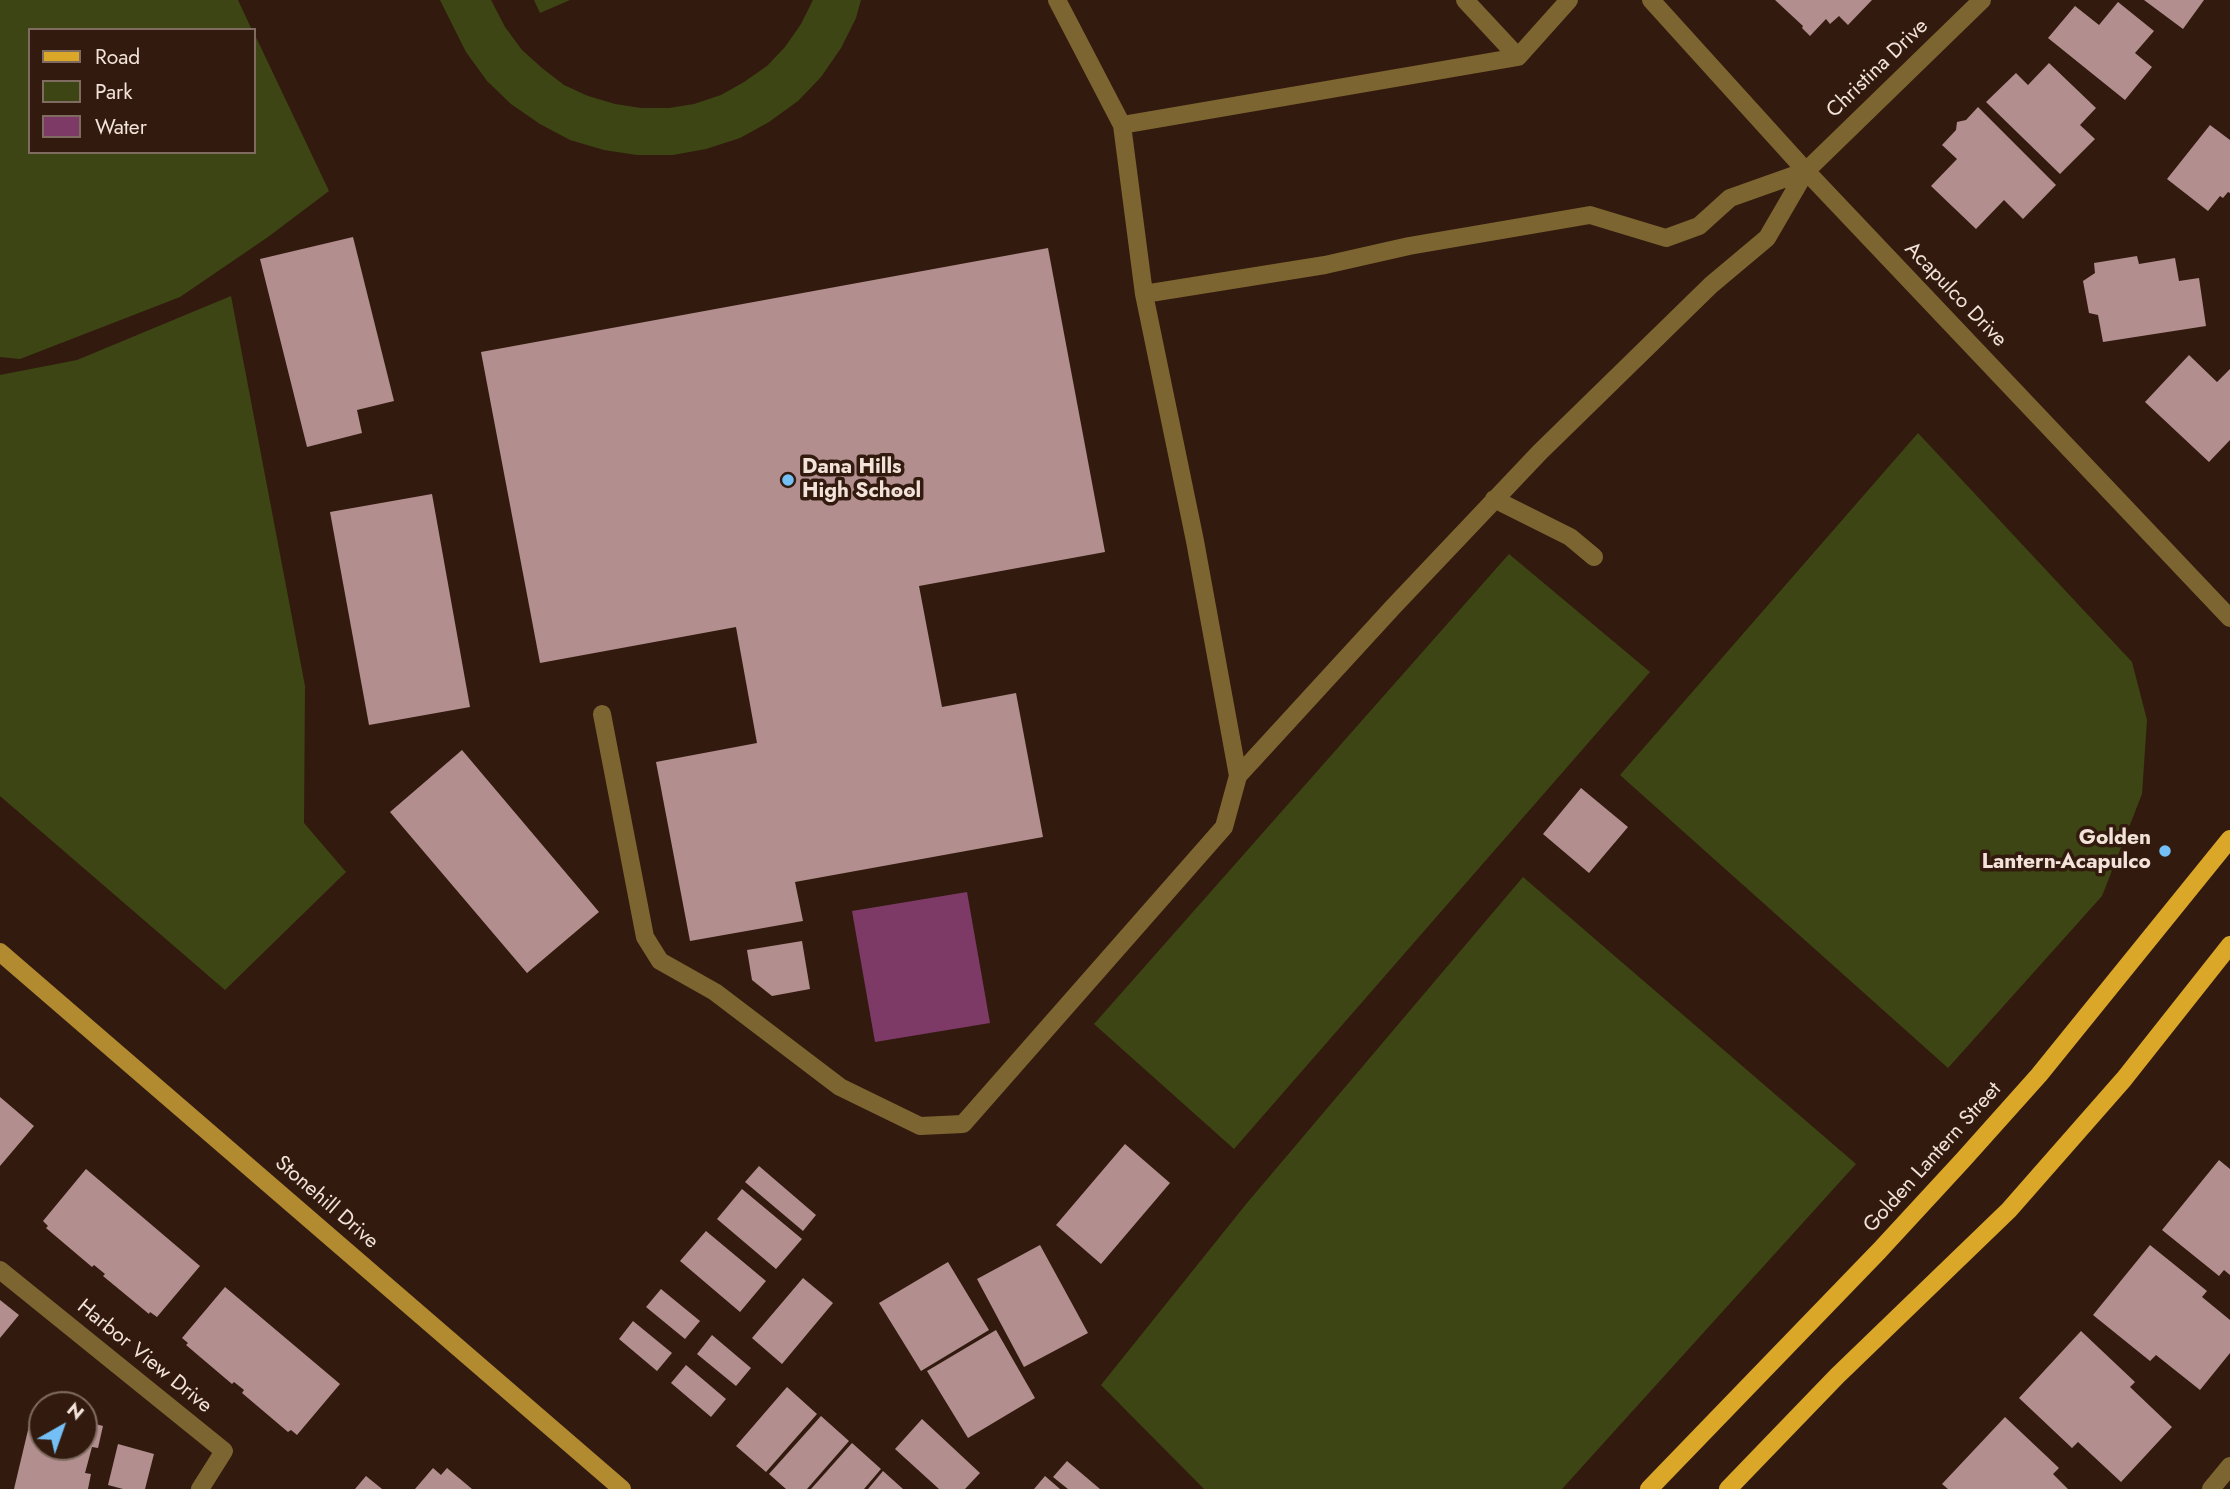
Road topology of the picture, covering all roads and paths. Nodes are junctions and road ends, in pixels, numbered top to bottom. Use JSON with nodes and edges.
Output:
{"nodes":[{"id":1,"x":1057,"y":0,"type":"edge"},
{"id":2,"x":1465,"y":0,"type":"edge"},
{"id":3,"x":1569,"y":0,"type":"edge"},
{"id":4,"x":1651,"y":0,"type":"edge"},
{"id":5,"x":1982,"y":0,"type":"edge"},
{"id":6,"x":1518,"y":57,"type":"junction"},
{"id":7,"x":1122,"y":125,"type":"junction"},
{"id":8,"x":1807,"y":171,"type":"junction"},
{"id":9,"x":1144,"y":294,"type":"junction"},
{"id":10,"x":1494,"y":499,"type":"junction"},
{"id":11,"x":1594,"y":556,"type":"dead end"},
{"id":12,"x":2230,"y":618,"type":"edge"},
{"id":13,"x":601,"y":713,"type":"dead end"},
{"id":14,"x":1238,"y":776,"type":"junction"},
{"id":15,"x":2230,"y":839,"type":"edge"},
{"id":16,"x":2230,"y":945,"type":"edge"},
{"id":17,"x":0,"y":952,"type":"edge"},
{"id":18,"x":0,"y":1270,"type":"edge"},
{"id":19,"x":2230,"y":1466,"type":"edge"},
{"id":20,"x":200,"y":1489,"type":"edge"},
{"id":21,"x":622,"y":1489,"type":"edge"},
{"id":22,"x":1648,"y":1489,"type":"edge"},
{"id":23,"x":1728,"y":1489,"type":"edge"},
{"id":24,"x":2211,"y":1489,"type":"edge"}],
"edges":[{"from":1,"to":7,"type":"street"},
{"from":2,"to":6,"type":"street"},
{"from":3,"to":6,"type":"street"},
{"from":4,"to":8,"type":"street","name":"Acapulco Drive"},
{"from":5,"to":8,"type":"street","name":"Christina Drive"},
{"from":6,"to":7,"type":"street"},
{"from":7,"to":9,"type":"street"},
{"from":8,"to":9,"type":"street"},
{"from":8,"to":10,"type":"street"},
{"from":8,"to":12,"type":"street","name":"Acapulco Drive"},
{"from":9,"to":14,"type":"street"},
{"from":10,"to":11,"type":"street"},
{"from":10,"to":14,"type":"street"},
{"from":13,"to":14,"type":"street"},
{"from":15,"to":22,"type":"main road","name":"Golden Lantern Street"},
{"from":16,"to":23,"type":"main road"},
{"from":17,"to":21,"type":"main road","name":"Stonehill Drive"},
{"from":18,"to":20,"type":"street","name":"Harbor View Drive"},
{"from":19,"to":24,"type":"street"}]}
